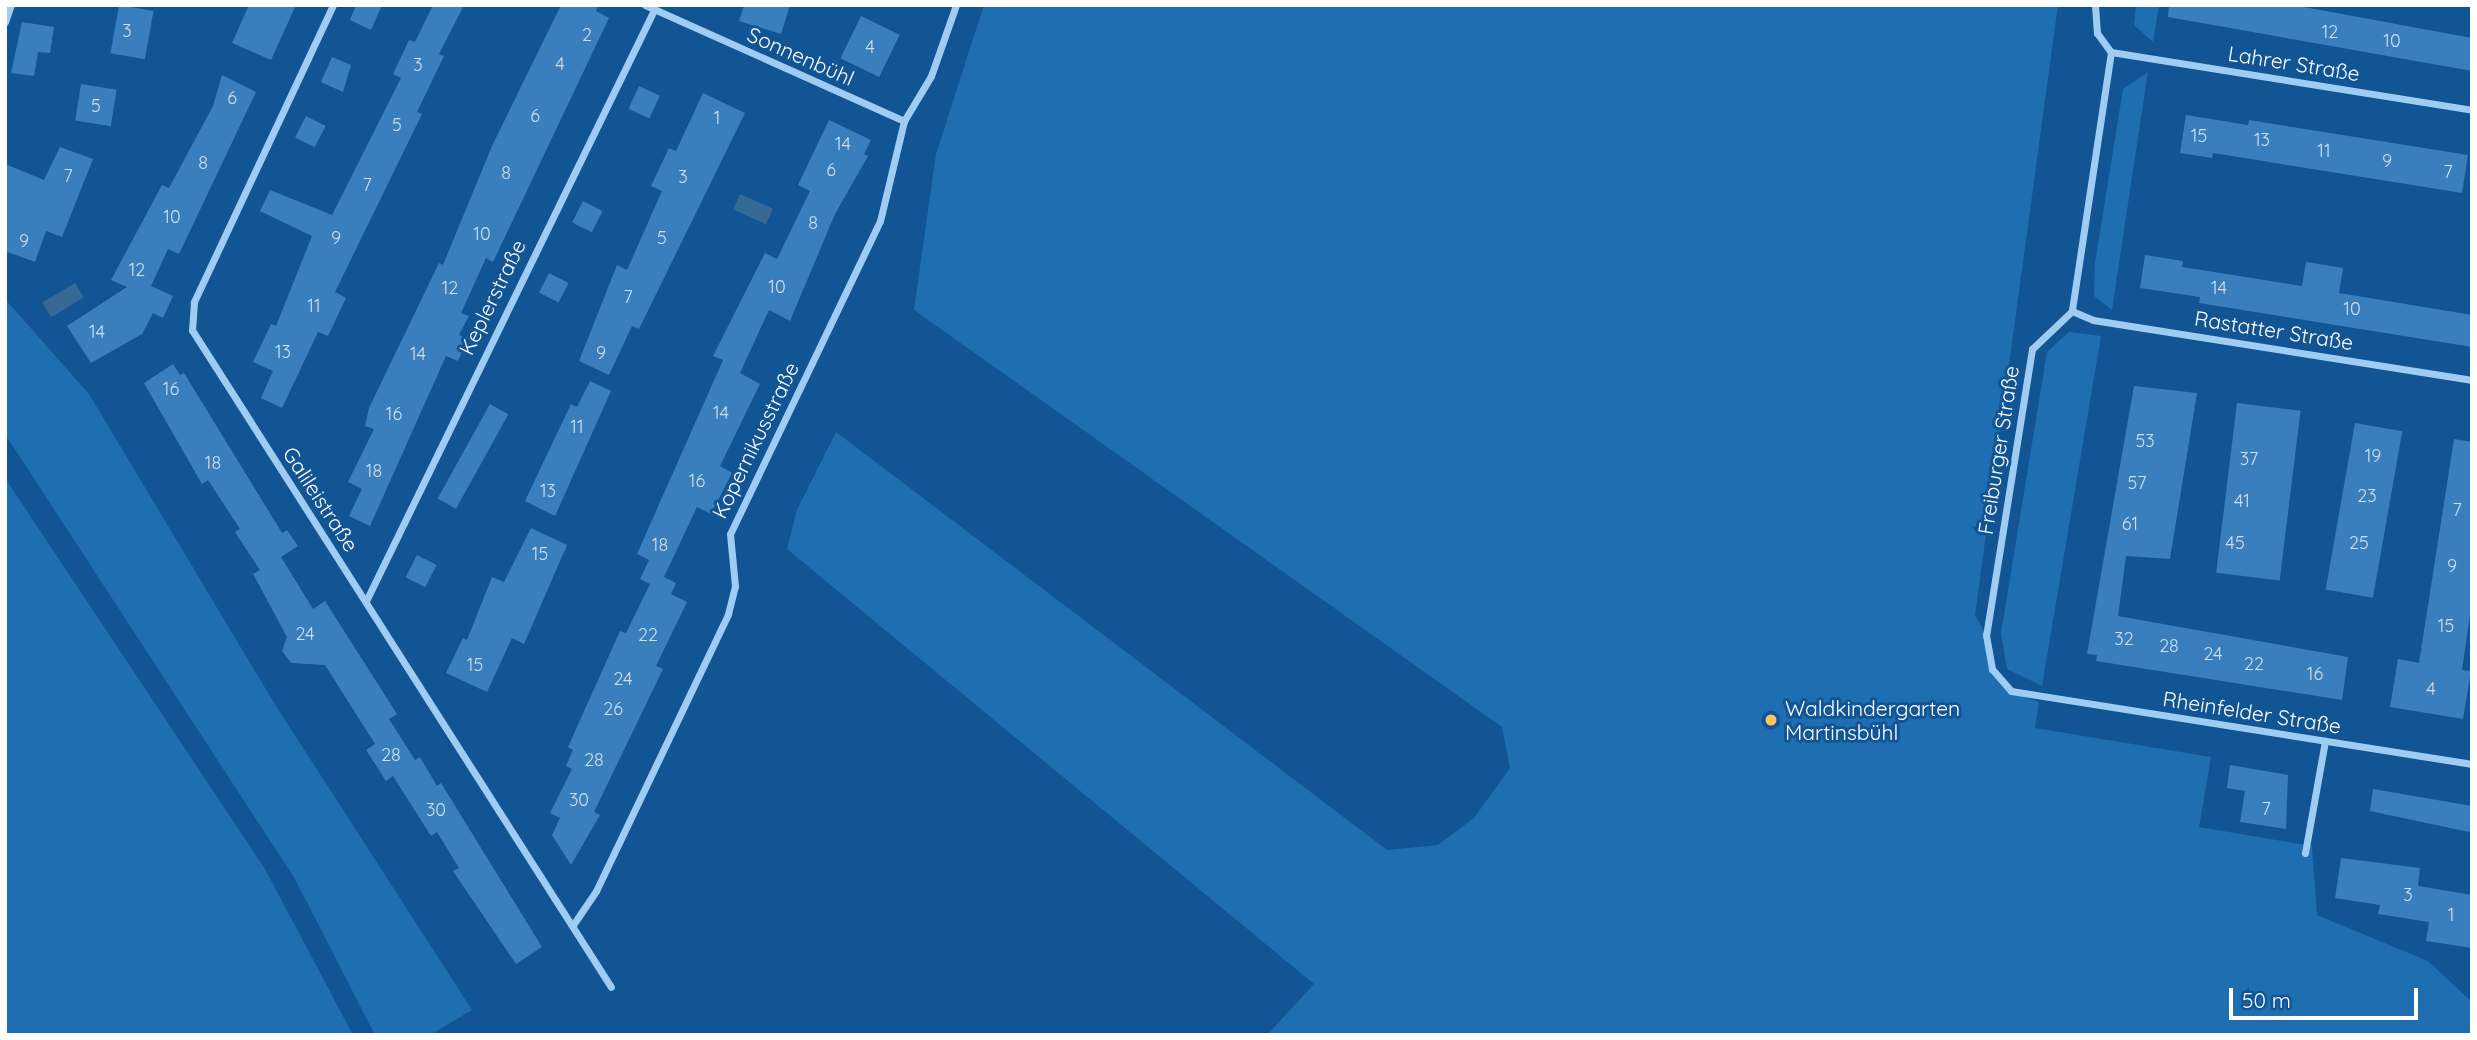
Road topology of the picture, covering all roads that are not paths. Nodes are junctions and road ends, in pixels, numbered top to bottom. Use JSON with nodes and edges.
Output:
{"nodes":[{"id":1,"x":11,"y":5,"type":"edge"},
{"id":2,"x":333,"y":5,"type":"edge"},
{"id":3,"x":645,"y":5,"type":"edge"},
{"id":4,"x":956,"y":5,"type":"edge"},
{"id":5,"x":2095,"y":5,"type":"edge"},
{"id":6,"x":654,"y":10,"type":"junction"},
{"id":7,"x":5,"y":22,"type":"edge"},
{"id":8,"x":2111,"y":52,"type":"junction"},
{"id":9,"x":2472,"y":110,"type":"edge"},
{"id":10,"x":904,"y":121,"type":"junction"},
{"id":11,"x":2072,"y":311,"type":"junction"},
{"id":12,"x":2472,"y":380,"type":"edge"},
{"id":13,"x":366,"y":601,"type":"junction"},
{"id":14,"x":2027,"y":695,"type":"joint"},
{"id":15,"x":2325,"y":741,"type":"junction"},
{"id":16,"x":2472,"y":764,"type":"edge"},
{"id":17,"x":2305,"y":853,"type":"dead end"},
{"id":18,"x":573,"y":925,"type":"junction"},
{"id":19,"x":611,"y":988,"type":"dead end"}],
"edges":[{"from":1,"to":7,"type":"street"},
{"from":2,"to":13,"type":"street","name":"Galileistraße"},
{"from":3,"to":6,"type":"street","name":"Sonnenbühl"},
{"from":4,"to":10,"type":"street","name":"Kopernikusstraße"},
{"from":5,"to":8,"type":"street"},
{"from":6,"to":10,"type":"street","name":"Sonnenbühl"},
{"from":6,"to":13,"type":"street","name":"Keplerstraße"},
{"from":8,"to":9,"type":"street","name":"Lahrer Straße"},
{"from":8,"to":11,"type":"street"},
{"from":10,"to":18,"type":"street","name":"Kopernikusstraße"},
{"from":11,"to":12,"type":"street","name":"Rastatter Straße"},
{"from":11,"to":14,"type":"street","name":"Freiburger Straße"},
{"from":13,"to":18,"type":"street","name":"Galileistraße"},
{"from":14,"to":15,"type":"street","name":"Rheinfelder Straße"},
{"from":15,"to":16,"type":"street","name":"Rheinfelder Straße"},
{"from":15,"to":17,"type":"street"},
{"from":18,"to":19,"type":"street","name":"Galileistraße"}]}
